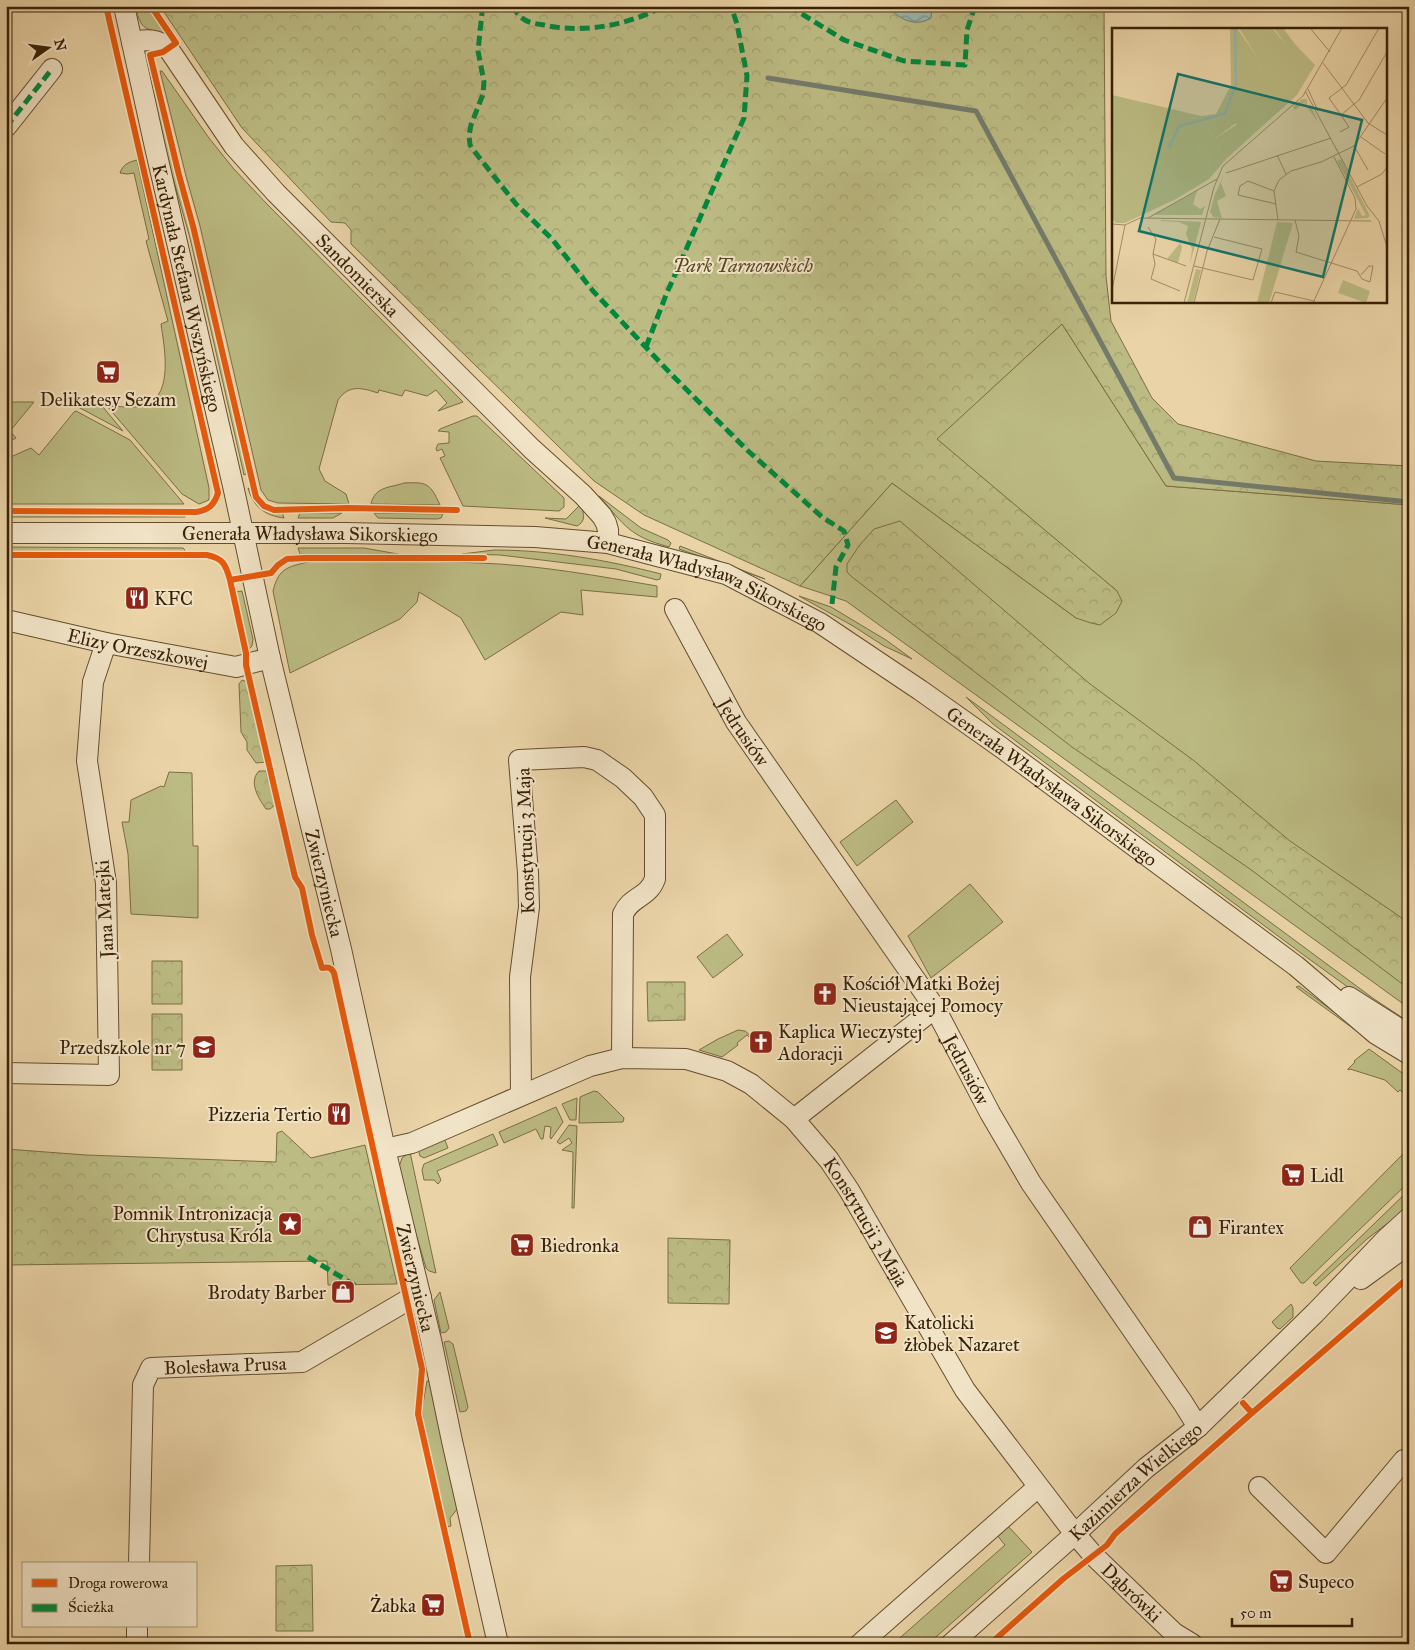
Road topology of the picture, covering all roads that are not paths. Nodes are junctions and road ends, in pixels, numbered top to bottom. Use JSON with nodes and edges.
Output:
{"nodes":[{"id":1,"x":124,"y":6,"type":"edge"},
{"id":2,"x":132,"y":42,"type":"junction"},
{"id":3,"x":52,"y":69,"type":"dead end"},
{"id":4,"x":6,"y":127,"type":"edge"},
{"id":5,"x":6,"y":533,"type":"edge"},
{"id":6,"x":243,"y":533,"type":"junction"},
{"id":7,"x":608,"y":543,"type":"junction"},
{"id":8,"x":676,"y":609,"type":"dead end"},
{"id":9,"x":6,"y":620,"type":"edge"},
{"id":10,"x":106,"y":643,"type":"junction"},
{"id":11,"x":270,"y":658,"type":"junction"},
{"id":12,"x":1296,"y":966,"type":"junction"},
{"id":13,"x":935,"y":1008,"type":"junction"},
{"id":14,"x":1409,"y":1036,"type":"edge"},
{"id":15,"x":1409,"y":1054,"type":"edge"},
{"id":16,"x":622,"y":1058,"type":"junction"},
{"id":17,"x":6,"y":1073,"type":"edge"},
{"id":18,"x":521,"y":1095,"type":"junction"},
{"id":19,"x":794,"y":1119,"type":"junction"},
{"id":20,"x":386,"y":1149,"type":"junction"},
{"id":21,"x":1409,"y":1218,"type":"edge"},
{"id":22,"x":1409,"y":1244,"type":"edge"},
{"id":23,"x":421,"y":1297,"type":"junction"},
{"id":24,"x":1315,"y":1313,"type":"junction"},
{"id":25,"x":1198,"y":1427,"type":"junction"},
{"id":26,"x":1407,"y":1460,"type":"edge"},
{"id":27,"x":1038,"y":1487,"type":"junction"},
{"id":28,"x":1259,"y":1487,"type":"dead end"},
{"id":29,"x":1075,"y":1534,"type":"junction"},
{"id":30,"x":139,"y":1562,"type":"edge"},
{"id":31,"x":138,"y":1628,"type":"edge"},
{"id":32,"x":1168,"y":1638,"type":"edge"},
{"id":33,"x":137,"y":1644,"type":"edge"},
{"id":34,"x":498,"y":1644,"type":"edge"},
{"id":35,"x":860,"y":1644,"type":"edge"},
{"id":36,"x":951,"y":1644,"type":"edge"},
{"id":37,"x":1192,"y":1644,"type":"edge"}],
"edges":[{"from":1,"to":2,"type":"street"},
{"from":2,"to":6,"type":"street","name":"Kardynała Stefana Wyszyńskiego"},
{"from":2,"to":7,"type":"street","name":"Sandomierska"},
{"from":3,"to":4,"type":"street"},
{"from":5,"to":6,"type":"street","name":"Generała Władysława Sikorskiego"},
{"from":6,"to":7,"type":"street","name":"Generała Władysława Sikorskiego"},
{"from":6,"to":11,"type":"street","name":"Zwierzyniecka"},
{"from":7,"to":12,"type":"street","name":"Generała Władysława Sikorskiego"},
{"from":8,"to":13,"type":"street","name":"Jędrusiów"},
{"from":9,"to":10,"type":"street","name":"Elizy Orzeszkowej"},
{"from":10,"to":11,"type":"street","name":"Elizy Orzeszkowej"},
{"from":10,"to":17,"type":"street","name":"Jana Matejki"},
{"from":11,"to":20,"type":"street","name":"Zwierzyniecka"},
{"from":12,"to":14,"type":"street","name":"Generała Władysława Sikorskiego"},
{"from":12,"to":15,"type":"street","name":"Generała Władysława Sikorskiego"},
{"from":13,"to":19,"type":"street"},
{"from":13,"to":25,"type":"street","name":"Jędrusiów"},
{"from":16,"to":18,"type":"street","name":"Konstytucji 3 Maja"},
{"from":16,"to":18,"type":"street","name":"Konstytucji 3 Maja"},
{"from":16,"to":19,"type":"street","name":"Konstytucji 3 Maja"},
{"from":18,"to":20,"type":"street","name":"Konstytucji 3 Maja"},
{"from":19,"to":27,"type":"street","name":"Konstytucji 3 Maja"},
{"from":20,"to":23,"type":"street","name":"Zwierzyniecka"},
{"from":21,"to":24,"type":"street","name":"Kazimierza Wielkiego"},
{"from":22,"to":24,"type":"street","name":"Kazimierza Wielkiego"},
{"from":23,"to":30,"type":"street","name":"Bolesława Prusa"},
{"from":23,"to":34,"type":"street","name":"Zwierzyniecka"},
{"from":24,"to":25,"type":"street","name":"Kazimierza Wielkiego"},
{"from":25,"to":29,"type":"street","name":"Kazimierza Wielkiego"},
{"from":26,"to":28,"type":"street"},
{"from":27,"to":29,"type":"street","name":"Konstytucji 3 Maja"},
{"from":27,"to":35,"type":"street"},
{"from":29,"to":32,"type":"street","name":"Dąbrówki"},
{"from":29,"to":36,"type":"street","name":"Kazimierza Wielkiego"},
{"from":31,"to":33,"type":"street"},
{"from":32,"to":37,"type":"street","name":"Dąbrówki"}]}
